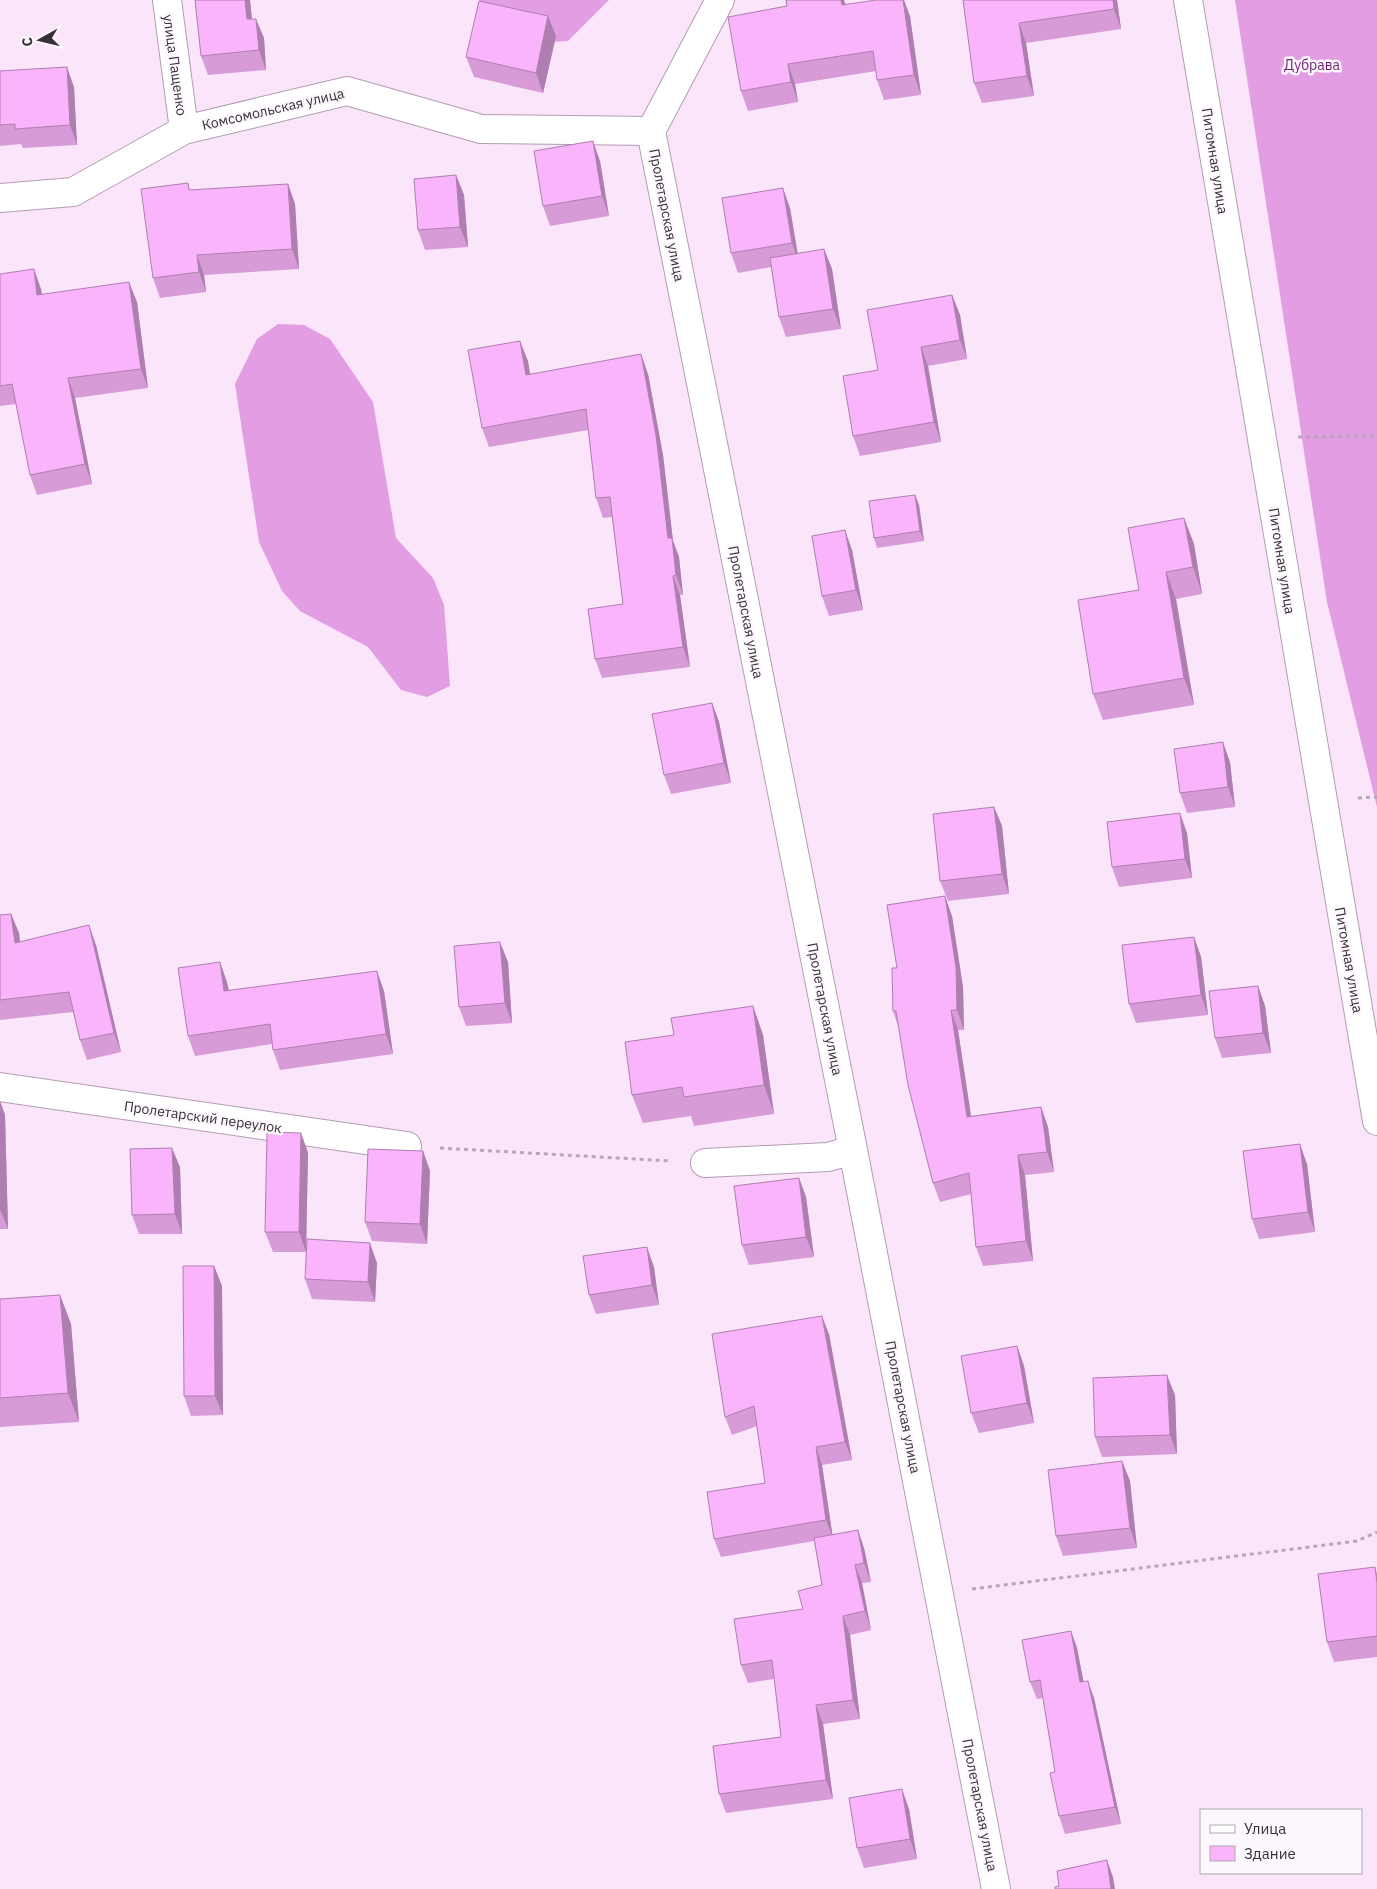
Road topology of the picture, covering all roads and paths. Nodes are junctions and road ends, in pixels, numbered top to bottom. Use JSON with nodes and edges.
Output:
{"nodes":[{"id":1,"x":167,"y":0,"type":"edge"},
{"id":2,"x":720,"y":0,"type":"edge"},
{"id":3,"x":1188,"y":0,"type":"edge"},
{"id":4,"x":184,"y":130,"type":"junction"},
{"id":5,"x":651,"y":131,"type":"junction"},
{"id":6,"x":0,"y":198,"type":"edge"},
{"id":7,"x":1377,"y":436,"type":"edge"},
{"id":8,"x":1261,"y":438,"type":"junction"},
{"id":9,"x":0,"y":1087,"type":"edge"},
{"id":10,"x":1377,"y":1121,"type":"edge"},
{"id":11,"x":407,"y":1146,"type":"joint"},
{"id":12,"x":853,"y":1150,"type":"junction"},
{"id":13,"x":705,"y":1164,"type":"joint"},
{"id":14,"x":1377,"y":1532,"type":"edge"},
{"id":15,"x":939,"y":1593,"type":"junction"},
{"id":16,"x":996,"y":1889,"type":"edge"}],
"edges":[{"from":1,"to":4,"type":"street","name":"улица Пащенко"},
{"from":2,"to":5,"type":"street"},
{"from":3,"to":8,"type":"street","name":"Питомная улица"},
{"from":4,"to":5,"type":"street","name":"Комсомольская улица"},
{"from":4,"to":6,"type":"street","name":"Комсомольская улица"},
{"from":5,"to":12,"type":"street","name":"Пролетарская улица"},
{"from":7,"to":8,"type":"path"},
{"from":8,"to":10,"type":"street","name":"Питомная улица"},
{"from":9,"to":11,"type":"street","name":"Пролетарский переулок"},
{"from":11,"to":13,"type":"path"},
{"from":12,"to":13,"type":"street"},
{"from":12,"to":15,"type":"street","name":"Пролетарская улица"},
{"from":14,"to":15,"type":"path"},
{"from":15,"to":16,"type":"street","name":"Пролетарская улица"}]}
